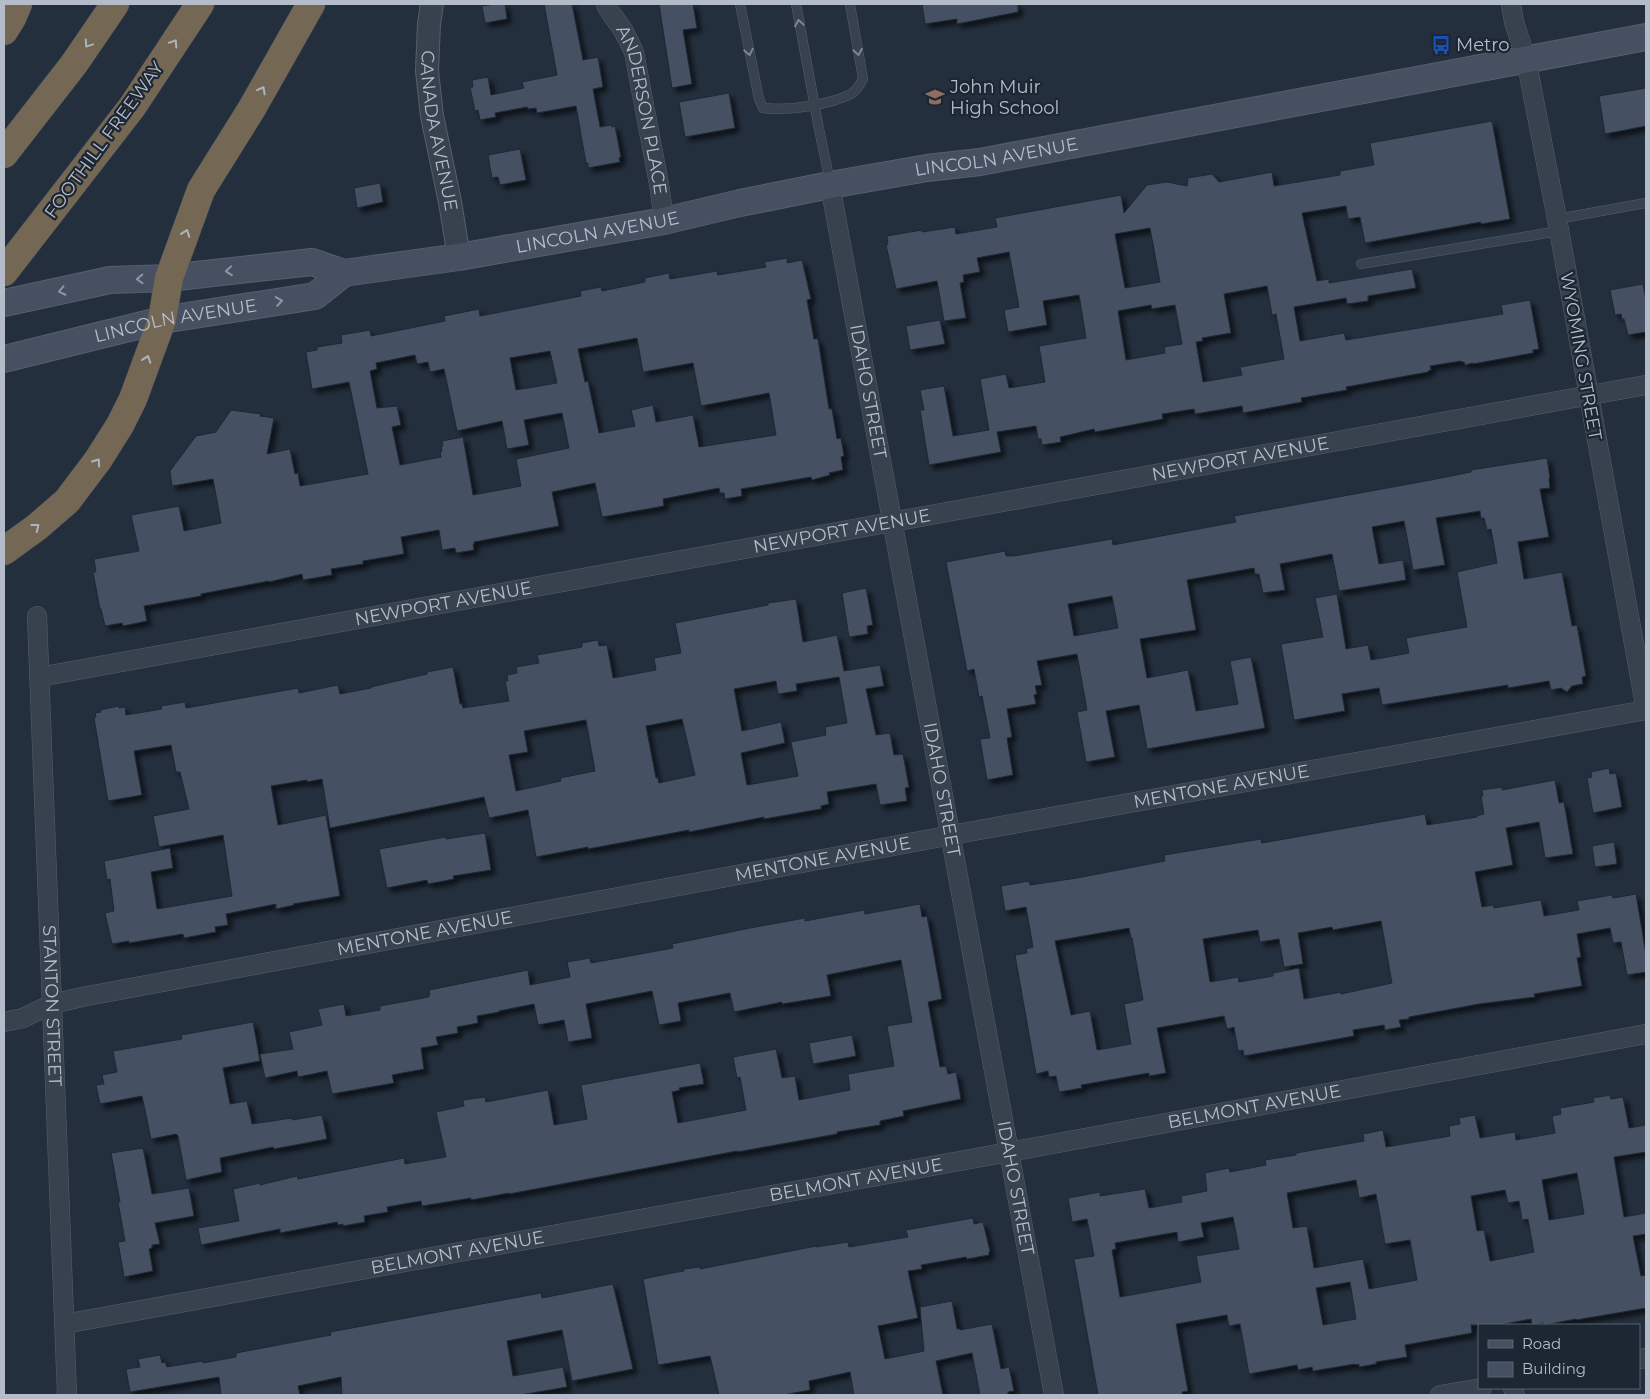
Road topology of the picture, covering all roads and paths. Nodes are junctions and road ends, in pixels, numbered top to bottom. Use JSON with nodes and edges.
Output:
{"nodes":[{"id":1,"x":18,"y":4,"type":"edge"},
{"id":2,"x":115,"y":4,"type":"edge"},
{"id":3,"x":200,"y":4,"type":"edge"},
{"id":4,"x":311,"y":4,"type":"edge"},
{"id":5,"x":432,"y":4,"type":"edge"},
{"id":6,"x":606,"y":4,"type":"edge"},
{"id":7,"x":740,"y":4,"type":"edge"},
{"id":8,"x":796,"y":4,"type":"edge"},
{"id":9,"x":850,"y":4,"type":"edge"},
{"id":10,"x":1510,"y":4,"type":"edge"},
{"id":11,"x":4,"y":31,"type":"edge"},
{"id":12,"x":1646,"y":37,"type":"edge"},
{"id":13,"x":1526,"y":59,"type":"junction"},
{"id":14,"x":815,"y":106,"type":"junction"},
{"id":15,"x":4,"y":154,"type":"edge"},
{"id":16,"x":830,"y":185,"type":"junction"},
{"id":17,"x":1646,"y":202,"type":"edge"},
{"id":18,"x":664,"y":221,"type":"junction"},
{"id":19,"x":1558,"y":225,"type":"junction"},
{"id":20,"x":459,"y":257,"type":"junction"},
{"id":21,"x":1361,"y":264,"type":"dead end"},
{"id":22,"x":4,"y":272,"type":"edge"},
{"id":23,"x":344,"y":274,"type":"junction"},
{"id":24,"x":169,"y":278,"type":"junction"},
{"id":25,"x":4,"y":303,"type":"edge"},
{"id":26,"x":162,"y":320,"type":"junction"},
{"id":27,"x":4,"y":359,"type":"edge"},
{"id":28,"x":1646,"y":386,"type":"edge"},
{"id":29,"x":1588,"y":395,"type":"junction"},
{"id":30,"x":892,"y":522,"type":"junction"},
{"id":31,"x":4,"y":551,"type":"edge"},
{"id":32,"x":37,"y":616,"type":"dead end"},
{"id":33,"x":38,"y":677,"type":"junction"},
{"id":34,"x":1646,"y":710,"type":"edge"},
{"id":35,"x":951,"y":836,"type":"junction"},
{"id":36,"x":52,"y":1004,"type":"junction"},
{"id":37,"x":4,"y":1022,"type":"edge"},
{"id":38,"x":1646,"y":1034,"type":"edge"},
{"id":39,"x":1009,"y":1152,"type":"junction"},
{"id":40,"x":64,"y":1324,"type":"junction"},
{"id":41,"x":1478,"y":1389,"type":"edge"},
{"id":42,"x":67,"y":1395,"type":"edge"},
{"id":43,"x":1054,"y":1395,"type":"edge"},
{"id":44,"x":1440,"y":1395,"type":"edge"}],
"edges":[{"from":1,"to":11,"type":"highway"},
{"from":2,"to":15,"type":"highway","one_way":true},
{"from":22,"to":3,"type":"highway","name":"FOOTHILL FREEWAY","one_way":true},
{"from":24,"to":4,"type":"highway","one_way":true},
{"from":5,"to":20,"type":"street","name":"CANADA AVENUE"},
{"from":6,"to":18,"type":"street","name":"ANDERSON PLACE"},
{"from":7,"to":14,"type":"lane","one_way":true},
{"from":14,"to":8,"type":"lane","one_way":true},
{"from":9,"to":14,"type":"lane","one_way":true},
{"from":10,"to":13,"type":"street","name":"WYOMING STREET"},
{"from":12,"to":13,"type":"main road","name":"LINCOLN AVENUE"},
{"from":13,"to":16,"type":"main road","name":"LINCOLN AVENUE"},
{"from":13,"to":19,"type":"street","name":"WYOMING STREET"},
{"from":14,"to":16,"type":"lane"},
{"from":16,"to":18,"type":"main road","name":"LINCOLN AVENUE"},
{"from":16,"to":30,"type":"street","name":"IDAHO STREET"},
{"from":17,"to":19,"type":"lane"},
{"from":18,"to":20,"type":"main road","name":"LINCOLN AVENUE"},
{"from":19,"to":21,"type":"lane"},
{"from":19,"to":29,"type":"street","name":"WYOMING STREET"},
{"from":20,"to":23,"type":"main road","name":"LINCOLN AVENUE"},
{"from":23,"to":24,"type":"main road","name":"LINCOLN AVENUE","one_way":true},
{"from":26,"to":23,"type":"main road","name":"LINCOLN AVENUE","one_way":true},
{"from":24,"to":25,"type":"main road","name":"LINCOLN AVENUE","one_way":true},
{"from":24,"to":26,"type":"highway"},
{"from":26,"to":27,"type":"main road","name":"LINCOLN AVENUE"},
{"from":31,"to":26,"type":"highway","one_way":true},
{"from":28,"to":29,"type":"street","name":"NEWPORT AVENUE"},
{"from":29,"to":30,"type":"street","name":"NEWPORT AVENUE"},
{"from":29,"to":34,"type":"street","name":"WYOMING STREET"},
{"from":30,"to":33,"type":"street","name":"NEWPORT AVENUE"},
{"from":30,"to":35,"type":"street","name":"IDAHO STREET"},
{"from":32,"to":33,"type":"street","name":"STANTON STREET"},
{"from":33,"to":36,"type":"street","name":"STANTON STREET"},
{"from":34,"to":35,"type":"street","name":"MENTONE AVENUE"},
{"from":35,"to":36,"type":"street","name":"MENTONE AVENUE"},
{"from":35,"to":39,"type":"street","name":"IDAHO STREET"},
{"from":36,"to":37,"type":"street","name":"MENTONE AVENUE"},
{"from":36,"to":40,"type":"street","name":"STANTON STREET"},
{"from":38,"to":39,"type":"street","name":"BELMONT AVENUE"},
{"from":39,"to":40,"type":"street","name":"BELMONT AVENUE"},
{"from":39,"to":43,"type":"street","name":"IDAHO STREET"},
{"from":40,"to":42,"type":"street","name":"STANTON STREET"},
{"from":41,"to":44,"type":"street"}]}
